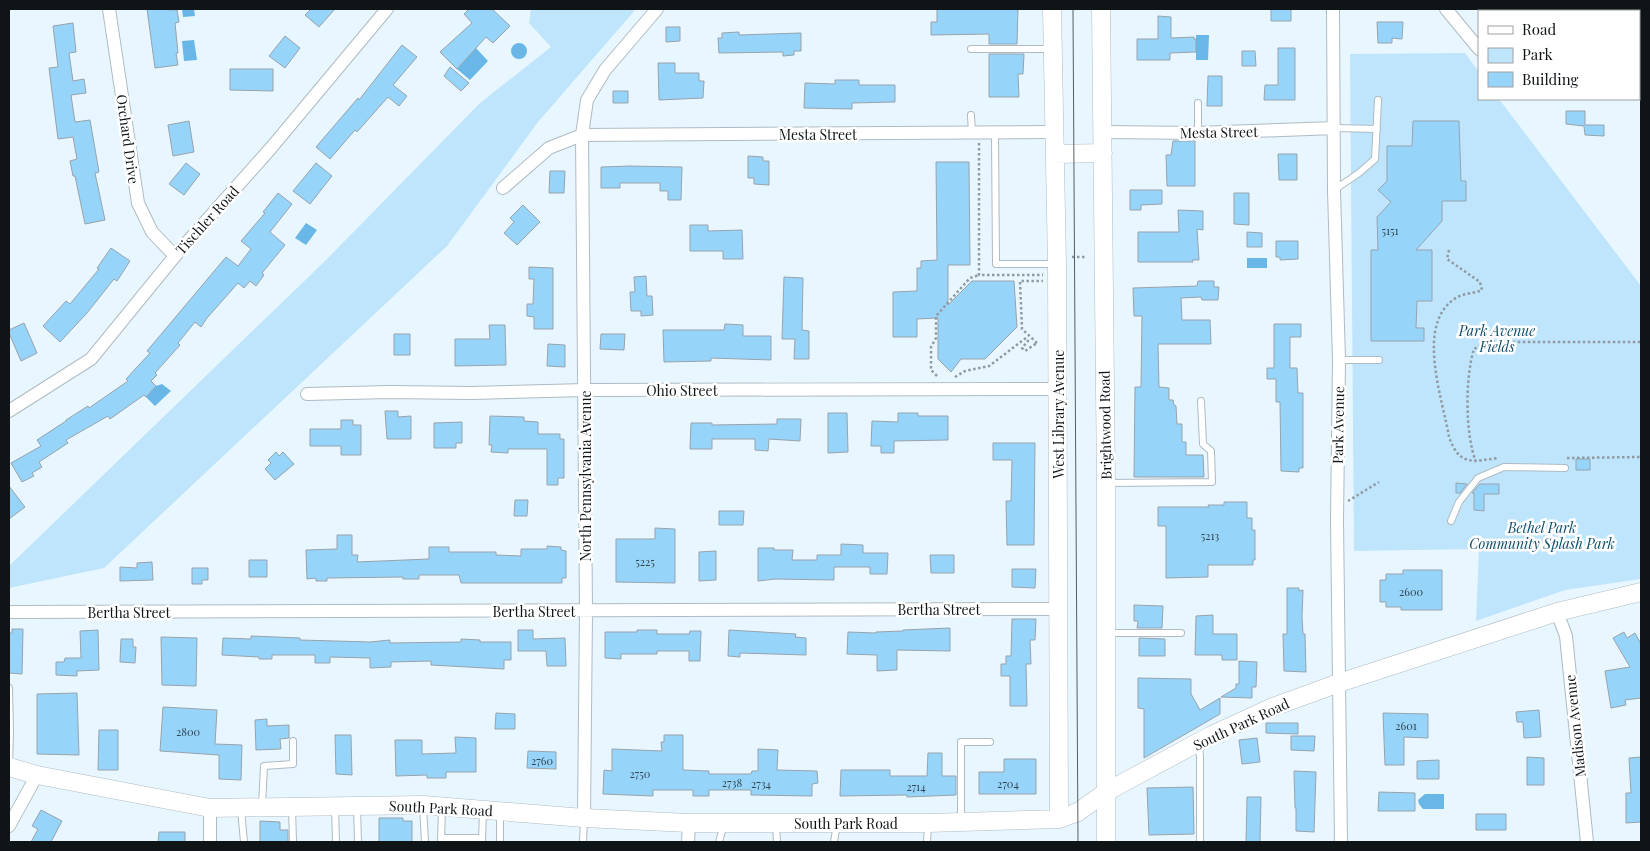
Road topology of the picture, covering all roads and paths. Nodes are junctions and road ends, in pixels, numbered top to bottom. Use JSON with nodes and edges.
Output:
{"nodes":[{"id":1,"x":109,"y":9,"type":"edge"},
{"id":2,"x":387,"y":9,"type":"edge"},
{"id":3,"x":657,"y":9,"type":"edge"},
{"id":4,"x":1052,"y":9,"type":"edge"},
{"id":5,"x":1101,"y":9,"type":"edge"},
{"id":6,"x":1333,"y":9,"type":"edge"},
{"id":7,"x":1446,"y":9,"type":"edge"},
{"id":8,"x":1478,"y":48,"type":"edge"},
{"id":9,"x":971,"y":49,"type":"dead end"},
{"id":10,"x":1053,"y":50,"type":"junction"},
{"id":11,"x":1378,"y":100,"type":"dead end"},
{"id":12,"x":1198,"y":103,"type":"dead end"},
{"id":13,"x":971,"y":115,"type":"dead end"},
{"id":14,"x":1335,"y":128,"type":"junction"},
{"id":15,"x":1377,"y":130,"type":"junction"},
{"id":16,"x":1054,"y":132,"type":"junction"},
{"id":17,"x":1102,"y":132,"type":"junction"},
{"id":18,"x":1198,"y":133,"type":"junction"},
{"id":19,"x":972,"y":134,"type":"junction"},
{"id":20,"x":995,"y":134,"type":"junction"},
{"id":21,"x":582,"y":135,"type":"junction"},
{"id":22,"x":979,"y":147,"type":"dead end"},
{"id":23,"x":1102,"y":153,"type":"junction"},
{"id":24,"x":1055,"y":154,"type":"junction"},
{"id":25,"x":503,"y":188,"type":"dead end"},
{"id":26,"x":979,"y":190,"type":"junction"},
{"id":27,"x":984,"y":190,"type":"dead end"},
{"id":28,"x":1334,"y":190,"type":"junction"},
{"id":29,"x":1448,"y":250,"type":"dead end"},
{"id":30,"x":175,"y":256,"type":"junction"},
{"id":31,"x":1086,"y":257,"type":"dead end"},
{"id":32,"x":1058,"y":265,"type":"junction"},
{"id":33,"x":979,"y":275,"type":"junction"},
{"id":34,"x":1050,"y":281,"type":"dead end"},
{"id":35,"x":1641,"y":342,"type":"edge"},
{"id":36,"x":1037,"y":343,"type":"junction"},
{"id":37,"x":1044,"y":344,"type":"dead end"},
{"id":38,"x":1339,"y":360,"type":"junction"},
{"id":39,"x":1379,"y":360,"type":"dead end"},
{"id":40,"x":938,"y":376,"type":"dead end"},
{"id":41,"x":952,"y":379,"type":"dead end"},
{"id":42,"x":1057,"y":389,"type":"junction"},
{"id":43,"x":585,"y":390,"type":"junction"},
{"id":44,"x":307,"y":394,"type":"dead end"},
{"id":45,"x":1201,"y":401,"type":"dead end"},
{"id":46,"x":9,"y":411,"type":"edge"},
{"id":47,"x":1565,"y":468,"type":"dead end"},
{"id":48,"x":1106,"y":482,"type":"junction"},
{"id":49,"x":1379,"y":482,"type":"dead end"},
{"id":50,"x":1347,"y":502,"type":"dead end"},
{"id":51,"x":1451,"y":521,"type":"dead end"},
{"id":52,"x":1641,"y":592,"type":"edge"},
{"id":53,"x":1059,"y":609,"type":"junction"},
{"id":54,"x":586,"y":611,"type":"junction"},
{"id":55,"x":9,"y":612,"type":"edge"},
{"id":56,"x":1557,"y":612,"type":"junction"},
{"id":57,"x":1106,"y":633,"type":"junction"},
{"id":58,"x":1181,"y":633,"type":"dead end"},
{"id":59,"x":1339,"y":683,"type":"junction"},
{"id":60,"x":9,"y":688,"type":"edge"},
{"id":61,"x":292,"y":741,"type":"dead end"},
{"id":62,"x":990,"y":742,"type":"dead end"},
{"id":63,"x":1199,"y":742,"type":"junction"},
{"id":64,"x":9,"y":767,"type":"edge"},
{"id":65,"x":37,"y":775,"type":"junction"},
{"id":66,"x":1106,"y":792,"type":"junction"},
{"id":67,"x":335,"y":806,"type":"junction"},
{"id":68,"x":357,"y":806,"type":"junction"},
{"id":69,"x":423,"y":806,"type":"junction"},
{"id":70,"x":262,"y":807,"type":"junction"},
{"id":71,"x":292,"y":807,"type":"junction"},
{"id":72,"x":442,"y":807,"type":"junction"},
{"id":73,"x":210,"y":808,"type":"junction"},
{"id":74,"x":241,"y":808,"type":"junction"},
{"id":75,"x":491,"y":810,"type":"junction"},
{"id":76,"x":584,"y":818,"type":"junction"},
{"id":77,"x":1059,"y":819,"type":"junction"},
{"id":78,"x":960,"y":822,"type":"junction"},
{"id":79,"x":689,"y":823,"type":"junction"},
{"id":80,"x":725,"y":823,"type":"junction"},
{"id":81,"x":776,"y":823,"type":"junction"},
{"id":82,"x":837,"y":823,"type":"junction"},
{"id":83,"x":928,"y":823,"type":"junction"},
{"id":84,"x":9,"y":826,"type":"edge"},
{"id":85,"x":441,"y":840,"type":"edge"},
{"id":86,"x":482,"y":840,"type":"edge"},
{"id":87,"x":210,"y":842,"type":"edge"},
{"id":88,"x":244,"y":842,"type":"edge"},
{"id":89,"x":293,"y":842,"type":"edge"},
{"id":90,"x":336,"y":842,"type":"edge"},
{"id":91,"x":358,"y":842,"type":"edge"},
{"id":92,"x":425,"y":842,"type":"edge"},
{"id":93,"x":500,"y":842,"type":"edge"},
{"id":94,"x":583,"y":842,"type":"edge"},
{"id":95,"x":688,"y":842,"type":"edge"},
{"id":96,"x":719,"y":842,"type":"edge"},
{"id":97,"x":777,"y":842,"type":"edge"},
{"id":98,"x":834,"y":842,"type":"edge"},
{"id":99,"x":928,"y":842,"type":"edge"},
{"id":100,"x":1106,"y":842,"type":"edge"},
{"id":101,"x":1200,"y":842,"type":"edge"},
{"id":102,"x":1342,"y":842,"type":"edge"},
{"id":103,"x":1587,"y":842,"type":"edge"}],
"edges":[{"from":1,"to":30,"type":"street","name":"Orchard Drive"},
{"from":2,"to":30,"type":"street","name":"Tischler Road"},
{"from":3,"to":21,"type":"street","name":"North Pennsylvania Avenue"},
{"from":4,"to":10,"type":"street","name":"West Library Avenue"},
{"from":5,"to":17,"type":"street","name":"Brightwood Road"},
{"from":6,"to":14,"type":"street","name":"Park Avenue"},
{"from":7,"to":8,"type":"street"},
{"from":9,"to":10,"type":"lane"},
{"from":10,"to":16,"type":"street","name":"West Library Avenue"},
{"from":11,"to":15,"type":"lane"},
{"from":12,"to":18,"type":"lane"},
{"from":13,"to":19,"type":"lane"},
{"from":14,"to":15,"type":"lane"},
{"from":14,"to":18,"type":"street","name":"Mesta Street"},
{"from":14,"to":28,"type":"street","name":"Park Avenue"},
{"from":15,"to":28,"type":"lane"},
{"from":16,"to":20,"type":"street","name":"Mesta Street"},
{"from":16,"to":24,"type":"street","name":"West Library Avenue"},
{"from":17,"to":18,"type":"street","name":"Mesta Street"},
{"from":17,"to":23,"type":"street","name":"Brightwood Road"},
{"from":19,"to":20,"type":"street","name":"Mesta Street"},
{"from":19,"to":21,"type":"street","name":"Mesta Street"},
{"from":20,"to":32,"type":"lane"},
{"from":21,"to":25,"type":"street"},
{"from":21,"to":43,"type":"street","name":"North Pennsylvania Avenue"},
{"from":22,"to":26,"type":"path"},
{"from":23,"to":24,"type":"street"},
{"from":23,"to":48,"type":"street","name":"Brightwood Road"},
{"from":24,"to":32,"type":"street","name":"West Library Avenue"},
{"from":26,"to":27,"type":"path"},
{"from":26,"to":33,"type":"path"},
{"from":28,"to":38,"type":"street","name":"Park Avenue"},
{"from":29,"to":35,"type":"path"},
{"from":30,"to":46,"type":"street","name":"Tischler Road"},
{"from":31,"to":32,"type":"path"},
{"from":32,"to":33,"type":"path"},
{"from":32,"to":42,"type":"street","name":"West Library Avenue"},
{"from":33,"to":40,"type":"path"},
{"from":34,"to":36,"type":"path"},
{"from":36,"to":37,"type":"path"},
{"from":36,"to":41,"type":"path"},
{"from":38,"to":39,"type":"lane"},
{"from":38,"to":59,"type":"street","name":"Park Avenue"},
{"from":42,"to":43,"type":"street","name":"Ohio Street"},
{"from":42,"to":53,"type":"street","name":"West Library Avenue"},
{"from":43,"to":44,"type":"street","name":"Ohio Street"},
{"from":43,"to":54,"type":"street","name":"North Pennsylvania Avenue"},
{"from":45,"to":48,"type":"lane"},
{"from":47,"to":51,"type":"lane"},
{"from":48,"to":57,"type":"street","name":"Brightwood Road"},
{"from":49,"to":50,"type":"path"},
{"from":52,"to":56,"type":"street","name":"South Park Road"},
{"from":53,"to":54,"type":"street","name":"Bertha Street"},
{"from":53,"to":77,"type":"street","name":"West Library Avenue"},
{"from":54,"to":55,"type":"street","name":"Bertha Street"},
{"from":54,"to":76,"type":"street","name":"North Pennsylvania Avenue"},
{"from":56,"to":59,"type":"street","name":"South Park Road"},
{"from":56,"to":103,"type":"street","name":"Madison Avenue"},
{"from":57,"to":58,"type":"lane"},
{"from":57,"to":66,"type":"street","name":"Brightwood Road"},
{"from":59,"to":63,"type":"street","name":"South Park Road"},
{"from":59,"to":102,"type":"street","name":"Park Avenue"},
{"from":60,"to":64,"type":"lane"},
{"from":61,"to":70,"type":"lane"},
{"from":62,"to":78,"type":"lane"},
{"from":63,"to":66,"type":"street","name":"South Park Road"},
{"from":63,"to":101,"type":"lane"},
{"from":64,"to":65,"type":"street","name":"South Park Road"},
{"from":65,"to":73,"type":"street","name":"South Park Road"},
{"from":65,"to":84,"type":"street"},
{"from":66,"to":77,"type":"street","name":"South Park Road"},
{"from":66,"to":100,"type":"street","name":"Brightwood Road"},
{"from":67,"to":68,"type":"street","name":"South Park Road"},
{"from":67,"to":71,"type":"street","name":"South Park Road"},
{"from":67,"to":90,"type":"lane"},
{"from":68,"to":69,"type":"street","name":"South Park Road"},
{"from":68,"to":91,"type":"lane"},
{"from":69,"to":72,"type":"street","name":"South Park Road"},
{"from":69,"to":92,"type":"lane"},
{"from":70,"to":71,"type":"street","name":"South Park Road"},
{"from":70,"to":74,"type":"street","name":"South Park Road"},
{"from":71,"to":89,"type":"lane"},
{"from":72,"to":75,"type":"street","name":"South Park Road"},
{"from":72,"to":85,"type":"lane"},
{"from":73,"to":74,"type":"street","name":"South Park Road"},
{"from":73,"to":87,"type":"street"},
{"from":74,"to":88,"type":"lane"},
{"from":75,"to":76,"type":"street","name":"South Park Road"},
{"from":75,"to":86,"type":"lane"},
{"from":75,"to":93,"type":"lane"},
{"from":76,"to":79,"type":"street","name":"South Park Road"},
{"from":76,"to":94,"type":"lane"},
{"from":77,"to":78,"type":"street","name":"South Park Road"},
{"from":78,"to":83,"type":"street","name":"South Park Road"},
{"from":79,"to":80,"type":"street","name":"South Park Road"},
{"from":79,"to":95,"type":"street"},
{"from":80,"to":81,"type":"street","name":"South Park Road"},
{"from":80,"to":96,"type":"lane"},
{"from":81,"to":82,"type":"street","name":"South Park Road"},
{"from":81,"to":97,"type":"lane"},
{"from":82,"to":83,"type":"street","name":"South Park Road"},
{"from":82,"to":98,"type":"lane"},
{"from":83,"to":99,"type":"lane"},
{"from":85,"to":86,"type":"lane"}]}
